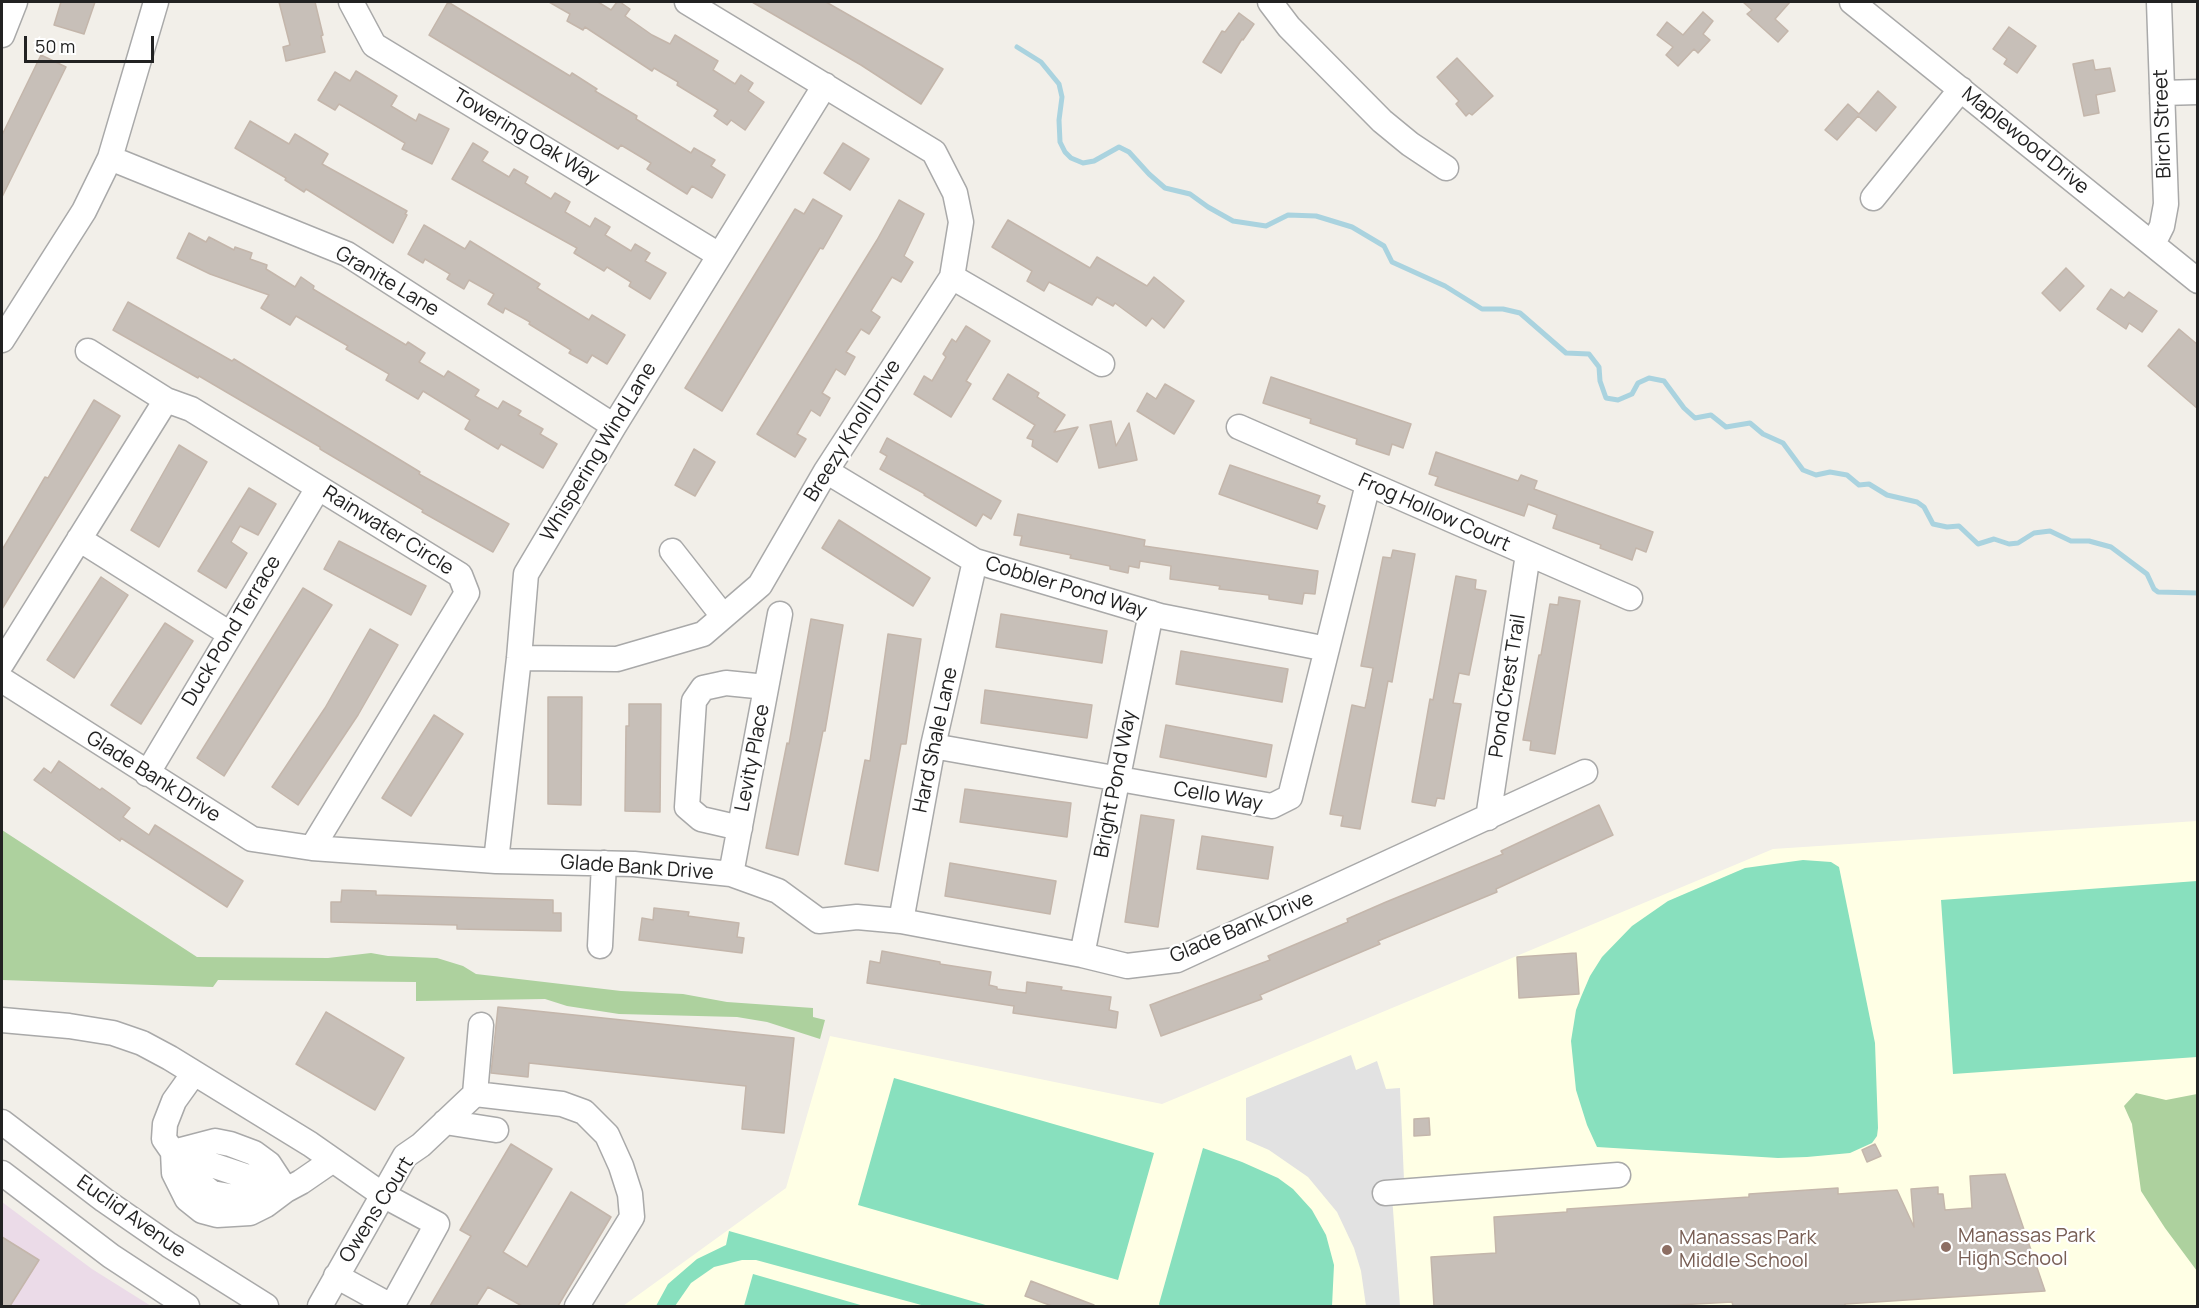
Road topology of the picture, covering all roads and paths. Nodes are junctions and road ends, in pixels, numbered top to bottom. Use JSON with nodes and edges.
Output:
{"nodes":[{"id":1,"x":15,"y":2,"type":"edge"},
{"id":2,"x":156,"y":2,"type":"edge"},
{"id":3,"x":351,"y":2,"type":"edge"},
{"id":4,"x":687,"y":2,"type":"edge"},
{"id":5,"x":1270,"y":2,"type":"edge"},
{"id":6,"x":1852,"y":2,"type":"edge"},
{"id":7,"x":2159,"y":2,"type":"edge"},
{"id":8,"x":2,"y":35,"type":"edge"},
{"id":9,"x":825,"y":85,"type":"junction"},
{"id":10,"x":1961,"y":89,"type":"junction"},
{"id":11,"x":2198,"y":92,"type":"edge"},
{"id":12,"x":2162,"y":93,"type":"junction"},
{"id":13,"x":110,"y":158,"type":"junction"},
{"id":14,"x":1446,"y":168,"type":"dead end"},
{"id":15,"x":1873,"y":198,"type":"dead end"},
{"id":16,"x":2153,"y":244,"type":"junction"},
{"id":17,"x":719,"y":255,"type":"junction"},
{"id":18,"x":952,"y":277,"type":"junction"},
{"id":19,"x":2198,"y":281,"type":"edge"},
{"id":20,"x":2,"y":340,"type":"edge"},
{"id":21,"x":88,"y":351,"type":"dead end"},
{"id":22,"x":1102,"y":364,"type":"dead end"},
{"id":23,"x":166,"y":400,"type":"junction"},
{"id":24,"x":614,"y":426,"type":"junction"},
{"id":25,"x":1239,"y":427,"type":"dead end"},
{"id":26,"x":826,"y":471,"type":"junction"},
{"id":27,"x":1368,"y":484,"type":"junction"},
{"id":28,"x":318,"y":488,"type":"junction"},
{"id":29,"x":79,"y":539,"type":"junction"},
{"id":30,"x":672,"y":551,"type":"dead end"},
{"id":31,"x":1528,"y":554,"type":"junction"},
{"id":32,"x":975,"y":561,"type":"junction"},
{"id":33,"x":1630,"y":598,"type":"dead end"},
{"id":34,"x":1150,"y":613,"type":"junction"},
{"id":35,"x":780,"y":614,"type":"dead end"},
{"id":36,"x":723,"y":616,"type":"junction"},
{"id":37,"x":230,"y":634,"type":"junction"},
{"id":38,"x":1327,"y":649,"type":"junction"},
{"id":39,"x":519,"y":658,"type":"junction"},
{"id":40,"x":2,"y":663,"type":"edge"},
{"id":41,"x":2,"y":680,"type":"edge"},
{"id":42,"x":766,"y":687,"type":"junction"},
{"id":43,"x":933,"y":746,"type":"junction"},
{"id":44,"x":1585,"y":772,"type":"dead end"},
{"id":45,"x":147,"y":774,"type":"junction"},
{"id":46,"x":1117,"y":779,"type":"junction"},
{"id":47,"x":1488,"y":818,"type":"junction"},
{"id":48,"x":740,"y":828,"type":"junction"},
{"id":49,"x":312,"y":848,"type":"junction"},
{"id":50,"x":496,"y":861,"type":"junction"},
{"id":51,"x":604,"y":863,"type":"junction"},
{"id":52,"x":731,"y":874,"type":"junction"},
{"id":53,"x":901,"y":921,"type":"junction"},
{"id":54,"x":600,"y":946,"type":"dead end"},
{"id":55,"x":1082,"y":956,"type":"junction"},
{"id":56,"x":2,"y":1020,"type":"edge"},
{"id":57,"x":481,"y":1025,"type":"dead end"},
{"id":58,"x":194,"y":1073,"type":"junction"},
{"id":59,"x":475,"y":1094,"type":"junction"},
{"id":60,"x":2,"y":1122,"type":"edge"},
{"id":61,"x":445,"y":1122,"type":"junction"},
{"id":62,"x":496,"y":1130,"type":"dead end"},
{"id":63,"x":173,"y":1152,"type":"junction"},
{"id":64,"x":333,"y":1160,"type":"junction"},
{"id":65,"x":2,"y":1173,"type":"edge"},
{"id":66,"x":1618,"y":1175,"type":"dead end"},
{"id":67,"x":286,"y":1190,"type":"junction"},
{"id":68,"x":1385,"y":1193,"type":"dead end"},
{"id":69,"x":383,"y":1195,"type":"junction"},
{"id":70,"x":336,"y":1276,"type":"junction"},
{"id":71,"x":187,"y":1306,"type":"edge"},
{"id":72,"x":266,"y":1306,"type":"edge"},
{"id":73,"x":320,"y":1306,"type":"edge"},
{"id":74,"x":392,"y":1306,"type":"edge"},
{"id":75,"x":577,"y":1306,"type":"edge"}],
"edges":[{"from":1,"to":8,"type":"street"},
{"from":2,"to":13,"type":"street"},
{"from":3,"to":17,"type":"street","name":"Towering Oak Way"},
{"from":4,"to":9,"type":"street"},
{"from":5,"to":14,"type":"street"},
{"from":6,"to":10,"type":"street","name":"Maplewood Drive"},
{"from":7,"to":12,"type":"street","name":"Birch Street"},
{"from":9,"to":17,"type":"street","name":"Whispering Wind Lane"},
{"from":9,"to":18,"type":"street","name":"Breezy Knoll Drive"},
{"from":10,"to":15,"type":"street"},
{"from":10,"to":16,"type":"street","name":"Maplewood Drive"},
{"from":11,"to":12,"type":"street"},
{"from":12,"to":16,"type":"street","name":"Birch Street"},
{"from":13,"to":20,"type":"street"},
{"from":13,"to":24,"type":"street","name":"Granite Lane"},
{"from":16,"to":19,"type":"street","name":"Maplewood Drive"},
{"from":17,"to":24,"type":"street","name":"Whispering Wind Lane"},
{"from":18,"to":22,"type":"street"},
{"from":18,"to":26,"type":"street","name":"Breezy Knoll Drive"},
{"from":21,"to":23,"type":"street","name":"Rainwater Circle"},
{"from":23,"to":28,"type":"street","name":"Rainwater Circle"},
{"from":23,"to":29,"type":"street"},
{"from":24,"to":39,"type":"street","name":"Whispering Wind Lane"},
{"from":25,"to":27,"type":"street","name":"Frog Hollow Court"},
{"from":26,"to":32,"type":"street","name":"Cobbler Pond Way"},
{"from":26,"to":36,"type":"street","name":"Breezy Knoll Drive"},
{"from":27,"to":31,"type":"street","name":"Frog Hollow Court"},
{"from":27,"to":38,"type":"street","name":"Cello Way"},
{"from":28,"to":37,"type":"street","name":"Duck Pond Terrace"},
{"from":28,"to":49,"type":"street","name":"Rainwater Circle"},
{"from":29,"to":37,"type":"street"},
{"from":29,"to":40,"type":"street"},
{"from":30,"to":36,"type":"street"},
{"from":31,"to":33,"type":"street","name":"Frog Hollow Court"},
{"from":31,"to":47,"type":"street","name":"Pond Crest Trail"},
{"from":32,"to":34,"type":"street","name":"Cobbler Pond Way"},
{"from":32,"to":43,"type":"street","name":"Hard Shale Lane"},
{"from":34,"to":38,"type":"street","name":"Cobbler Pond Way"},
{"from":34,"to":46,"type":"street","name":"Bright Pond Way"},
{"from":35,"to":42,"type":"street","name":"Levity Place"},
{"from":36,"to":39,"type":"street","name":"Breezy Knoll Drive"},
{"from":37,"to":45,"type":"street","name":"Duck Pond Terrace"},
{"from":38,"to":46,"type":"street","name":"Cello Way"},
{"from":39,"to":50,"type":"street","name":"Whispering Wind Lane"},
{"from":41,"to":45,"type":"street","name":"Glade Bank Drive"},
{"from":42,"to":48,"type":"street","name":"Levity Place"},
{"from":42,"to":48,"type":"street","name":"Levity Place"},
{"from":43,"to":46,"type":"street","name":"Cello Way"},
{"from":43,"to":53,"type":"street","name":"Hard Shale Lane"},
{"from":44,"to":47,"type":"street","name":"Glade Bank Drive"},
{"from":45,"to":49,"type":"street","name":"Glade Bank Drive"},
{"from":46,"to":55,"type":"street","name":"Bright Pond Way"},
{"from":47,"to":55,"type":"street","name":"Glade Bank Drive"},
{"from":48,"to":52,"type":"street","name":"Levity Place"},
{"from":49,"to":50,"type":"street","name":"Glade Bank Drive"},
{"from":50,"to":51,"type":"street","name":"Glade Bank Drive"},
{"from":51,"to":52,"type":"street","name":"Glade Bank Drive"},
{"from":51,"to":54,"type":"street"},
{"from":52,"to":53,"type":"street","name":"Glade Bank Drive"},
{"from":53,"to":55,"type":"street","name":"Glade Bank Drive"},
{"from":56,"to":58,"type":"street"},
{"from":57,"to":59,"type":"street"},
{"from":58,"to":63,"type":"street"},
{"from":58,"to":64,"type":"street"},
{"from":59,"to":61,"type":"street","name":"Owens Court"},
{"from":59,"to":75,"type":"street"},
{"from":60,"to":72,"type":"street","name":"Euclid Avenue"},
{"from":61,"to":62,"type":"street"},
{"from":61,"to":69,"type":"street","name":"Owens Court"},
{"from":63,"to":67,"type":"street"},
{"from":63,"to":67,"type":"street"},
{"from":64,"to":67,"type":"street"},
{"from":64,"to":69,"type":"street"},
{"from":65,"to":71,"type":"street"},
{"from":66,"to":68,"type":"street"},
{"from":69,"to":70,"type":"street","name":"Owens Court"},
{"from":69,"to":74,"type":"street"},
{"from":70,"to":73,"type":"street","name":"Owens Court"},
{"from":70,"to":74,"type":"street"}]}
